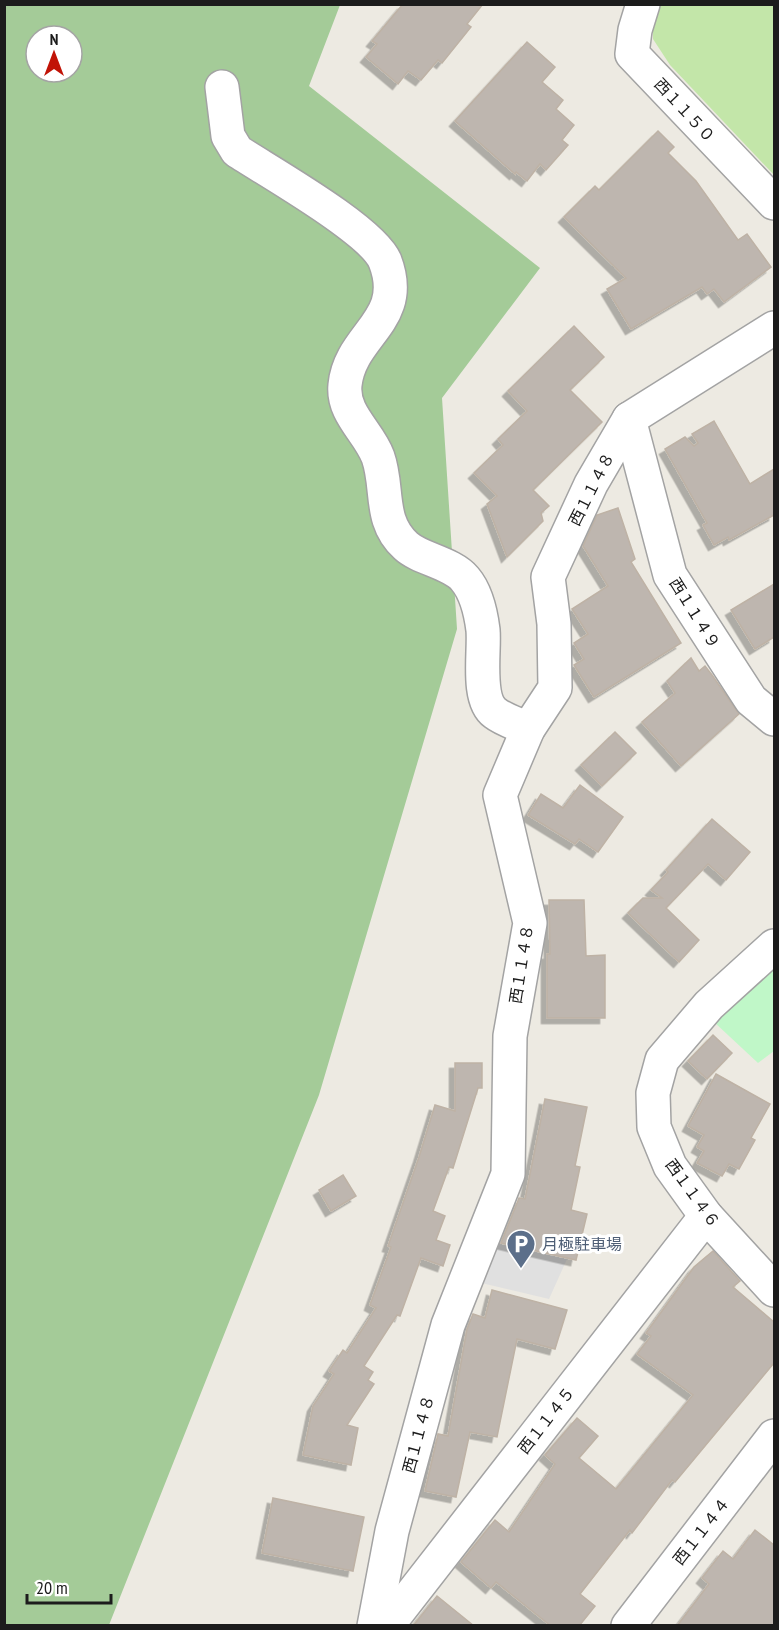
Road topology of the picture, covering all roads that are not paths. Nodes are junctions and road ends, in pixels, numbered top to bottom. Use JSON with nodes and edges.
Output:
{"nodes":[{"id":1,"x":643,"y":4,"type":"edge"},
{"id":2,"x":222,"y":87,"type":"dead end"},
{"id":3,"x":774,"y":203,"type":"edge"},
{"id":4,"x":774,"y":328,"type":"edge"},
{"id":5,"x":629,"y":419,"type":"junction"},
{"id":6,"x":774,"y":719,"type":"edge"},
{"id":7,"x":528,"y":729,"type":"junction"},
{"id":8,"x":774,"y":946,"type":"edge"},
{"id":9,"x":706,"y":1216,"type":"junction"},
{"id":10,"x":774,"y":1290,"type":"edge"},
{"id":11,"x":774,"y":1436,"type":"edge"},
{"id":12,"x":374,"y":1626,"type":"edge"},
{"id":13,"x":387,"y":1626,"type":"edge"},
{"id":14,"x":628,"y":1626,"type":"edge"}],
"edges":[{"from":1,"to":3,"type":"street","name":"西１１５０"},
{"from":2,"to":7,"type":"street"},
{"from":4,"to":5,"type":"street","name":"西１１４８"},
{"from":5,"to":6,"type":"street","name":"西１１４９"},
{"from":5,"to":7,"type":"street","name":"西１１４８"},
{"from":7,"to":12,"type":"street","name":"西１１４８"},
{"from":8,"to":9,"type":"street","name":"西１１４６"},
{"from":9,"to":10,"type":"street","name":"西１１４６"},
{"from":9,"to":13,"type":"street","name":"西１１４５"},
{"from":11,"to":14,"type":"street","name":"西１１４４"}]}
